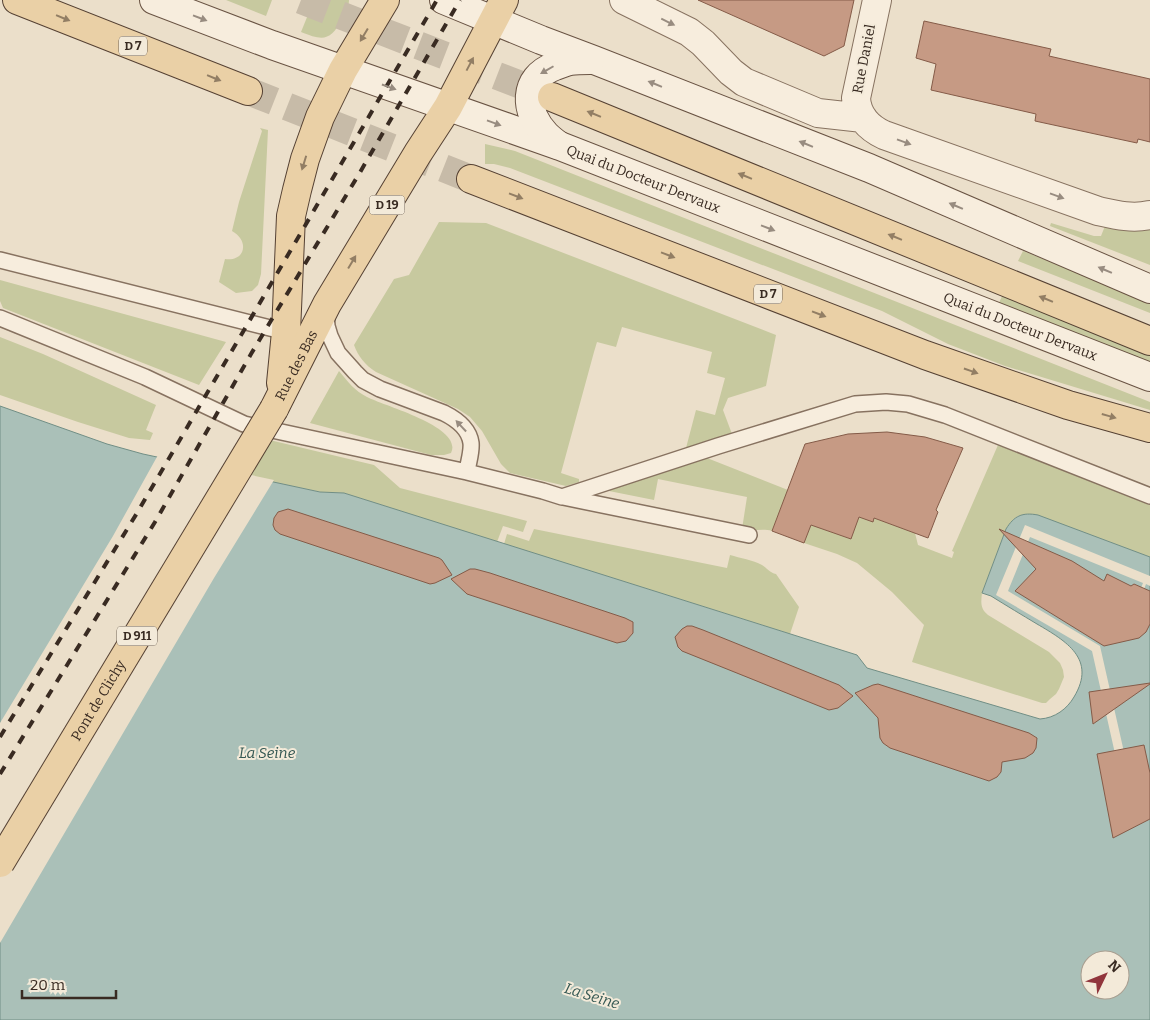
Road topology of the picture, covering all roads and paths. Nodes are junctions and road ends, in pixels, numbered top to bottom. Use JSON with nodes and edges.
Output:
{"nodes":[{"id":1,"x":17,"y":0,"type":"edge"},
{"id":2,"x":154,"y":0,"type":"edge"},
{"id":3,"x":386,"y":0,"type":"edge"},
{"id":4,"x":444,"y":0,"type":"edge"},
{"id":5,"x":624,"y":0,"type":"edge"},
{"id":6,"x":876,"y":0,"type":"edge"},
{"id":7,"x":499,"y":10,"type":"edge"},
{"id":8,"x":594,"y":60,"type":"junction"},
{"id":9,"x":344,"y":70,"type":"junction"},
{"id":10,"x":248,"y":91,"type":"tunnel mouth"},
{"id":11,"x":552,"y":97,"type":"tunnel mouth"},
{"id":12,"x":448,"y":107,"type":"junction"},
{"id":13,"x":863,"y":118,"type":"junction"},
{"id":14,"x":560,"y":146,"type":"junction"},
{"id":15,"x":471,"y":179,"type":"tunnel mouth"},
{"id":16,"x":1150,"y":215,"type":"edge"},
{"id":17,"x":0,"y":260,"type":"edge"},
{"id":18,"x":1150,"y":289,"type":"edge"},
{"id":19,"x":327,"y":304,"type":"junction"},
{"id":20,"x":0,"y":318,"type":"edge"},
{"id":21,"x":286,"y":332,"type":"junction"},
{"id":22,"x":1145,"y":339,"type":"edge"},
{"id":23,"x":1139,"y":374,"type":"edge"},
{"id":24,"x":274,"y":409,"type":"junction"},
{"id":25,"x":1150,"y":428,"type":"edge"},
{"id":26,"x":467,"y":472,"type":"junction"},
{"id":27,"x":1150,"y":496,"type":"edge"},
{"id":28,"x":562,"y":497,"type":"junction"},
{"id":29,"x":748,"y":535,"type":"dead end"},
{"id":30,"x":0,"y":863,"type":"edge"}],
"edges":[{"from":1,"to":10,"type":"main road","number":"D 7","one_way":true},
{"from":2,"to":9,"type":"main road","name":"Quai du Docteur Dervaux","one_way":true},
{"from":3,"to":9,"type":"main road","name":"Rue des Bas","one_way":true},
{"from":4,"to":7,"type":"main road"},
{"from":5,"to":13,"type":"main road","one_way":true},
{"from":6,"to":13,"type":"main road","name":"Rue Daniel"},
{"from":7,"to":8,"type":"main road"},
{"from":12,"to":7,"type":"main road","name":"Rue des Bas","number":"D 19","one_way":true},
{"from":8,"to":14,"type":"main road","one_way":true},
{"from":18,"to":8,"type":"main road","one_way":true},
{"from":9,"to":12,"type":"main road","name":"Quai du Docteur Dervaux","one_way":true},
{"from":9,"to":21,"type":"main road","name":"Rue des Bas","one_way":true},
{"from":22,"to":11,"type":"main road","one_way":true},
{"from":12,"to":14,"type":"main road","name":"Quai du Docteur Dervaux","one_way":true},
{"from":19,"to":12,"type":"main road","name":"Rue des Bas","number":"D 19","one_way":true},
{"from":13,"to":16,"type":"main road","one_way":true},
{"from":14,"to":23,"type":"main road","name":"Quai du Docteur Dervaux","one_way":true},
{"from":15,"to":25,"type":"main road","number":"D 7","one_way":true},
{"from":17,"to":21,"type":"lane"},
{"from":19,"to":24,"type":"main road","name":"Rue des Bas","number":"D 19"},
{"from":26,"to":19,"type":"lane","one_way":true},
{"from":20,"to":26,"type":"lane"},
{"from":21,"to":24,"type":"main road","name":"Rue des Bas"},
{"from":24,"to":30,"type":"main road","name":"Pont de Clichy","number":"D 911","bridge":true},
{"from":26,"to":28,"type":"lane"},
{"from":27,"to":28,"type":"lane"},
{"from":28,"to":29,"type":"lane"}]}
